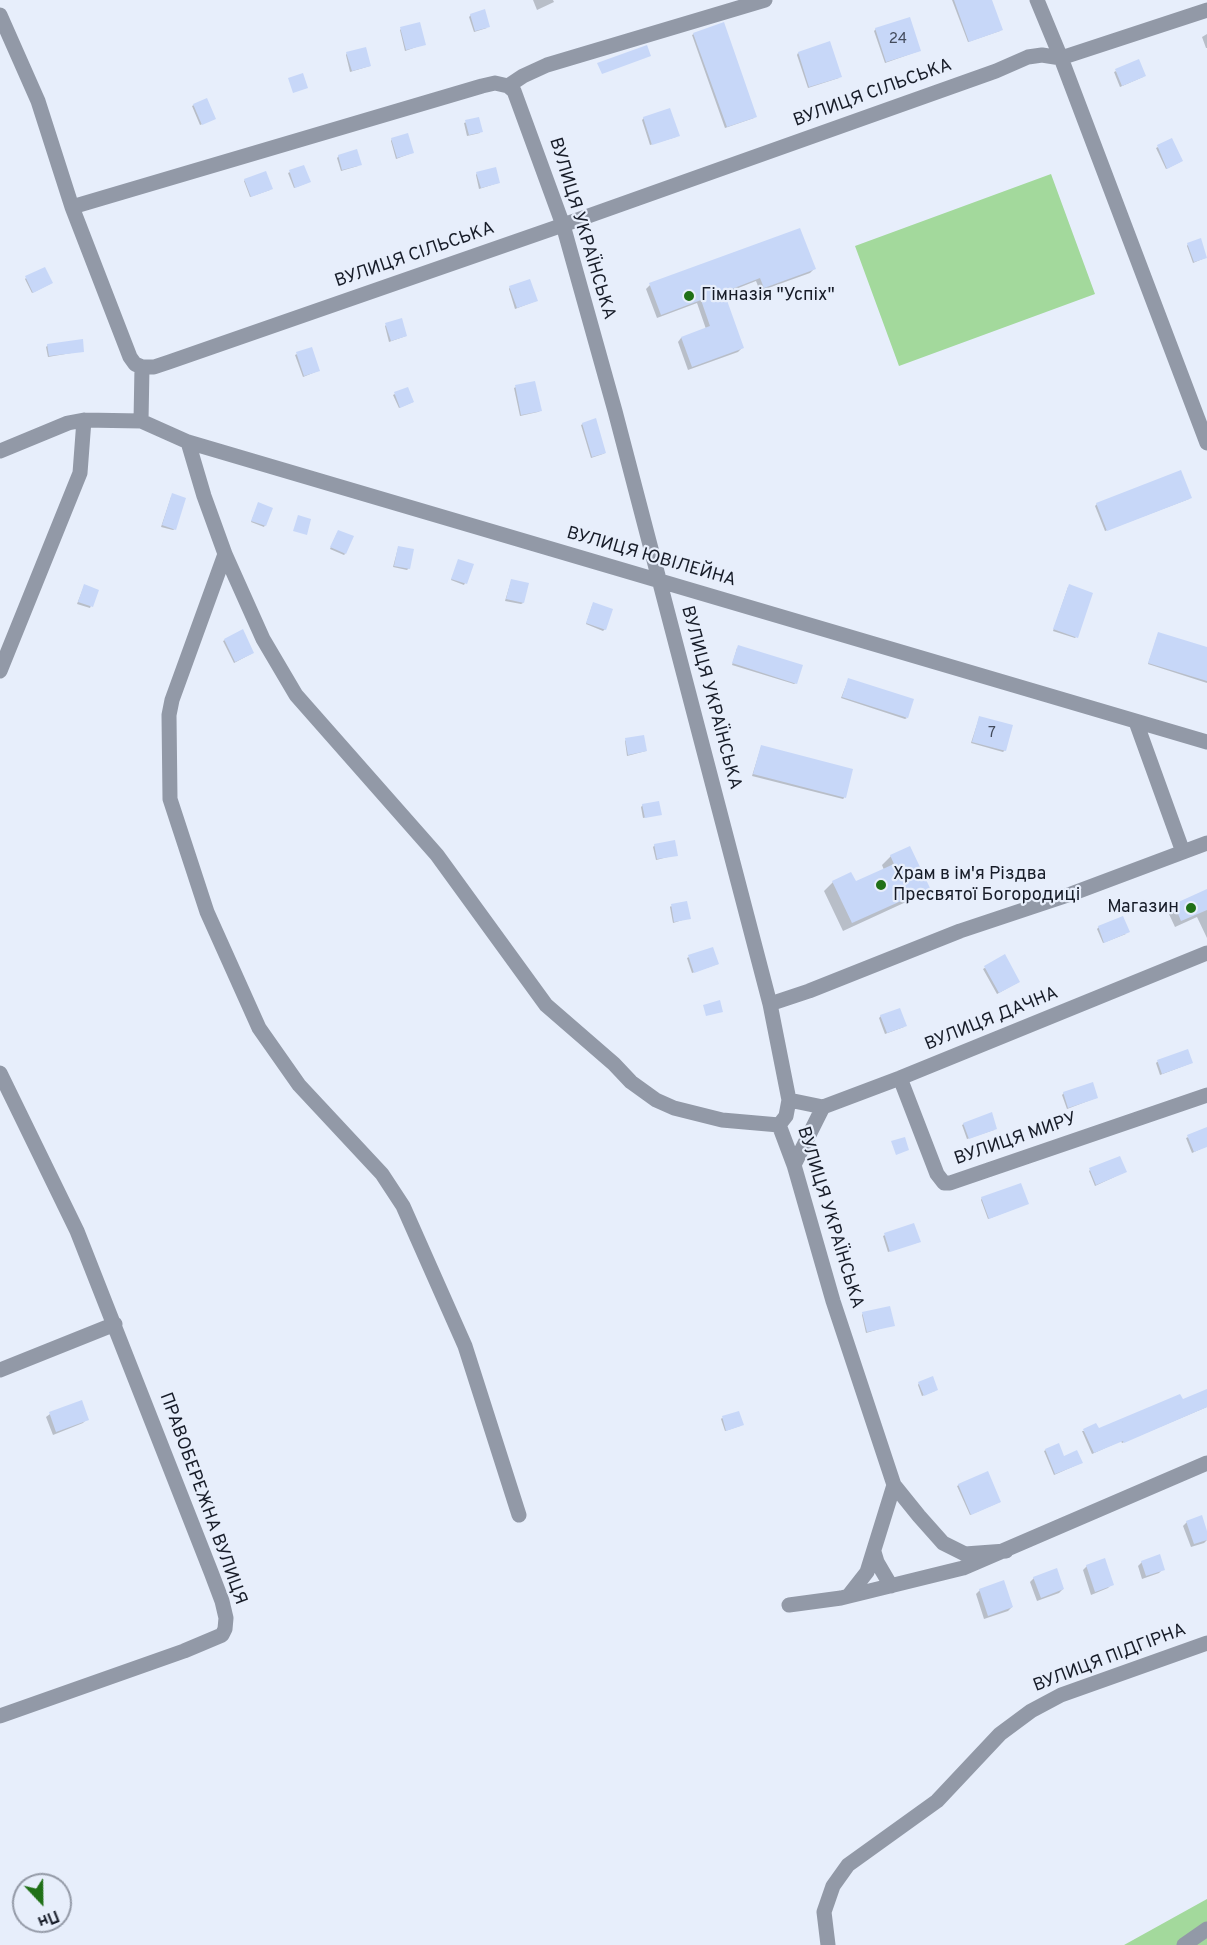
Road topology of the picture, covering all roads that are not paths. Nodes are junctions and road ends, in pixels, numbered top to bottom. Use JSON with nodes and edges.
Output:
{"nodes":[{"id":1,"x":765,"y":0,"type":"edge"},
{"id":2,"x":1037,"y":0,"type":"edge"},
{"id":3,"x":1207,"y":10,"type":"edge"},
{"id":4,"x":0,"y":15,"type":"edge"},
{"id":5,"x":1061,"y":58,"type":"junction"},
{"id":6,"x":508,"y":86,"type":"junction"},
{"id":7,"x":72,"y":207,"type":"junction"},
{"id":8,"x":563,"y":225,"type":"junction"},
{"id":9,"x":142,"y":367,"type":"junction"},
{"id":10,"x":84,"y":420,"type":"junction"},
{"id":11,"x":141,"y":421,"type":"junction"},
{"id":12,"x":188,"y":442,"type":"junction"},
{"id":13,"x":1207,"y":443,"type":"edge"},
{"id":14,"x":0,"y":451,"type":"edge"},
{"id":15,"x":225,"y":554,"type":"junction"},
{"id":16,"x":659,"y":581,"type":"junction"},
{"id":17,"x":0,"y":671,"type":"edge"},
{"id":18,"x":1137,"y":722,"type":"junction"},
{"id":19,"x":1207,"y":742,"type":"edge"},
{"id":20,"x":1207,"y":843,"type":"edge"},
{"id":21,"x":1183,"y":852,"type":"junction"},
{"id":22,"x":1207,"y":953,"type":"edge"},
{"id":23,"x":770,"y":1004,"type":"junction"},
{"id":24,"x":0,"y":1073,"type":"edge"},
{"id":25,"x":900,"y":1078,"type":"junction"},
{"id":26,"x":1207,"y":1095,"type":"edge"},
{"id":27,"x":789,"y":1100,"type":"junction"},
{"id":28,"x":823,"y":1107,"type":"junction"},
{"id":29,"x":779,"y":1125,"type":"junction"},
{"id":30,"x":794,"y":1165,"type":"junction"},
{"id":31,"x":115,"y":1324,"type":"junction"},
{"id":32,"x":0,"y":1370,"type":"edge"},
{"id":33,"x":1207,"y":1463,"type":"edge"},
{"id":34,"x":894,"y":1485,"type":"junction"},
{"id":35,"x":519,"y":1515,"type":"dead end"},
{"id":36,"x":1006,"y":1551,"type":"junction"},
{"id":37,"x":874,"y":1552,"type":"junction"},
{"id":38,"x":891,"y":1586,"type":"junction"},
{"id":39,"x":849,"y":1595,"type":"junction"},
{"id":40,"x":789,"y":1605,"type":"dead end"},
{"id":41,"x":1207,"y":1643,"type":"edge"},
{"id":42,"x":0,"y":1716,"type":"edge"},
{"id":43,"x":1207,"y":1929,"type":"edge"},
{"id":44,"x":828,"y":1945,"type":"edge"},
{"id":45,"x":1184,"y":1945,"type":"edge"}],
"edges":[{"from":1,"to":6,"type":"street"},
{"from":2,"to":5,"type":"street"},
{"from":3,"to":5,"type":"street"},
{"from":4,"to":7,"type":"street"},
{"from":5,"to":8,"type":"street","name":"ВУЛИЦЯ СІЛЬСЬКА"},
{"from":5,"to":13,"type":"street"},
{"from":6,"to":7,"type":"street"},
{"from":6,"to":8,"type":"street","name":"ВУЛИЦЯ УКРАЇНСЬКА"},
{"from":7,"to":9,"type":"street"},
{"from":8,"to":9,"type":"street","name":"ВУЛИЦЯ СІЛЬСЬКА"},
{"from":8,"to":16,"type":"street","name":"ВУЛИЦЯ УКРАЇНСЬКА"},
{"from":9,"to":11,"type":"street"},
{"from":10,"to":11,"type":"street","name":"ВУЛИЦЯ ЮВІЛЕЙНА"},
{"from":10,"to":14,"type":"street","name":"ВУЛИЦЯ ЮВІЛЕЙНА"},
{"from":10,"to":17,"type":"street"},
{"from":11,"to":12,"type":"street","name":"ВУЛИЦЯ ЮВІЛЕЙНА"},
{"from":12,"to":15,"type":"street"},
{"from":12,"to":16,"type":"street","name":"ВУЛИЦЯ ЮВІЛЕЙНА"},
{"from":15,"to":29,"type":"street"},
{"from":15,"to":35,"type":"street"},
{"from":16,"to":18,"type":"street","name":"ВУЛИЦЯ ЮВІЛЕЙНА"},
{"from":16,"to":23,"type":"street","name":"ВУЛИЦЯ УКРАЇНСЬКА"},
{"from":18,"to":19,"type":"street","name":"ВУЛИЦЯ ЮВІЛЕЙНА"},
{"from":18,"to":21,"type":"street"},
{"from":20,"to":21,"type":"street"},
{"from":21,"to":23,"type":"street"},
{"from":22,"to":25,"type":"street","name":"ВУЛИЦЯ ДАЧНА"},
{"from":23,"to":27,"type":"street","name":"ВУЛИЦЯ УКРАЇНСЬКА"},
{"from":24,"to":31,"type":"street"},
{"from":25,"to":26,"type":"street","name":"ВУЛИЦЯ МИРУ"},
{"from":25,"to":28,"type":"street","name":"ВУЛИЦЯ ДАЧНА"},
{"from":27,"to":28,"type":"street"},
{"from":27,"to":29,"type":"street","name":"ВУЛИЦЯ УКРАЇНСЬКА"},
{"from":28,"to":30,"type":"street"},
{"from":29,"to":30,"type":"street","name":"ВУЛИЦЯ УКРАЇНСЬКА"},
{"from":30,"to":34,"type":"street","name":"ВУЛИЦЯ УКРАЇНСЬКА"},
{"from":31,"to":32,"type":"street"},
{"from":31,"to":42,"type":"street","name":"ПРАВОБЕРЕЖНА ВУЛИЦЯ"},
{"from":33,"to":36,"type":"street","name":"ВУЛИЦЯ УКРАЇНСЬКА"},
{"from":34,"to":36,"type":"street","name":"ВУЛИЦЯ УКРАЇНСЬКА"},
{"from":34,"to":37,"type":"street"},
{"from":36,"to":38,"type":"street","name":"ВУЛИЦЯ УКРАЇНСЬКА"},
{"from":37,"to":38,"type":"street"},
{"from":37,"to":39,"type":"street"},
{"from":38,"to":39,"type":"street","name":"ВУЛИЦЯ УКРАЇНСЬКА"},
{"from":39,"to":40,"type":"street","name":"ВУЛИЦЯ УКРАЇНСЬКА"},
{"from":41,"to":44,"type":"street","name":"ВУЛИЦЯ ПІДГІРНА"},
{"from":43,"to":45,"type":"street"}]}
